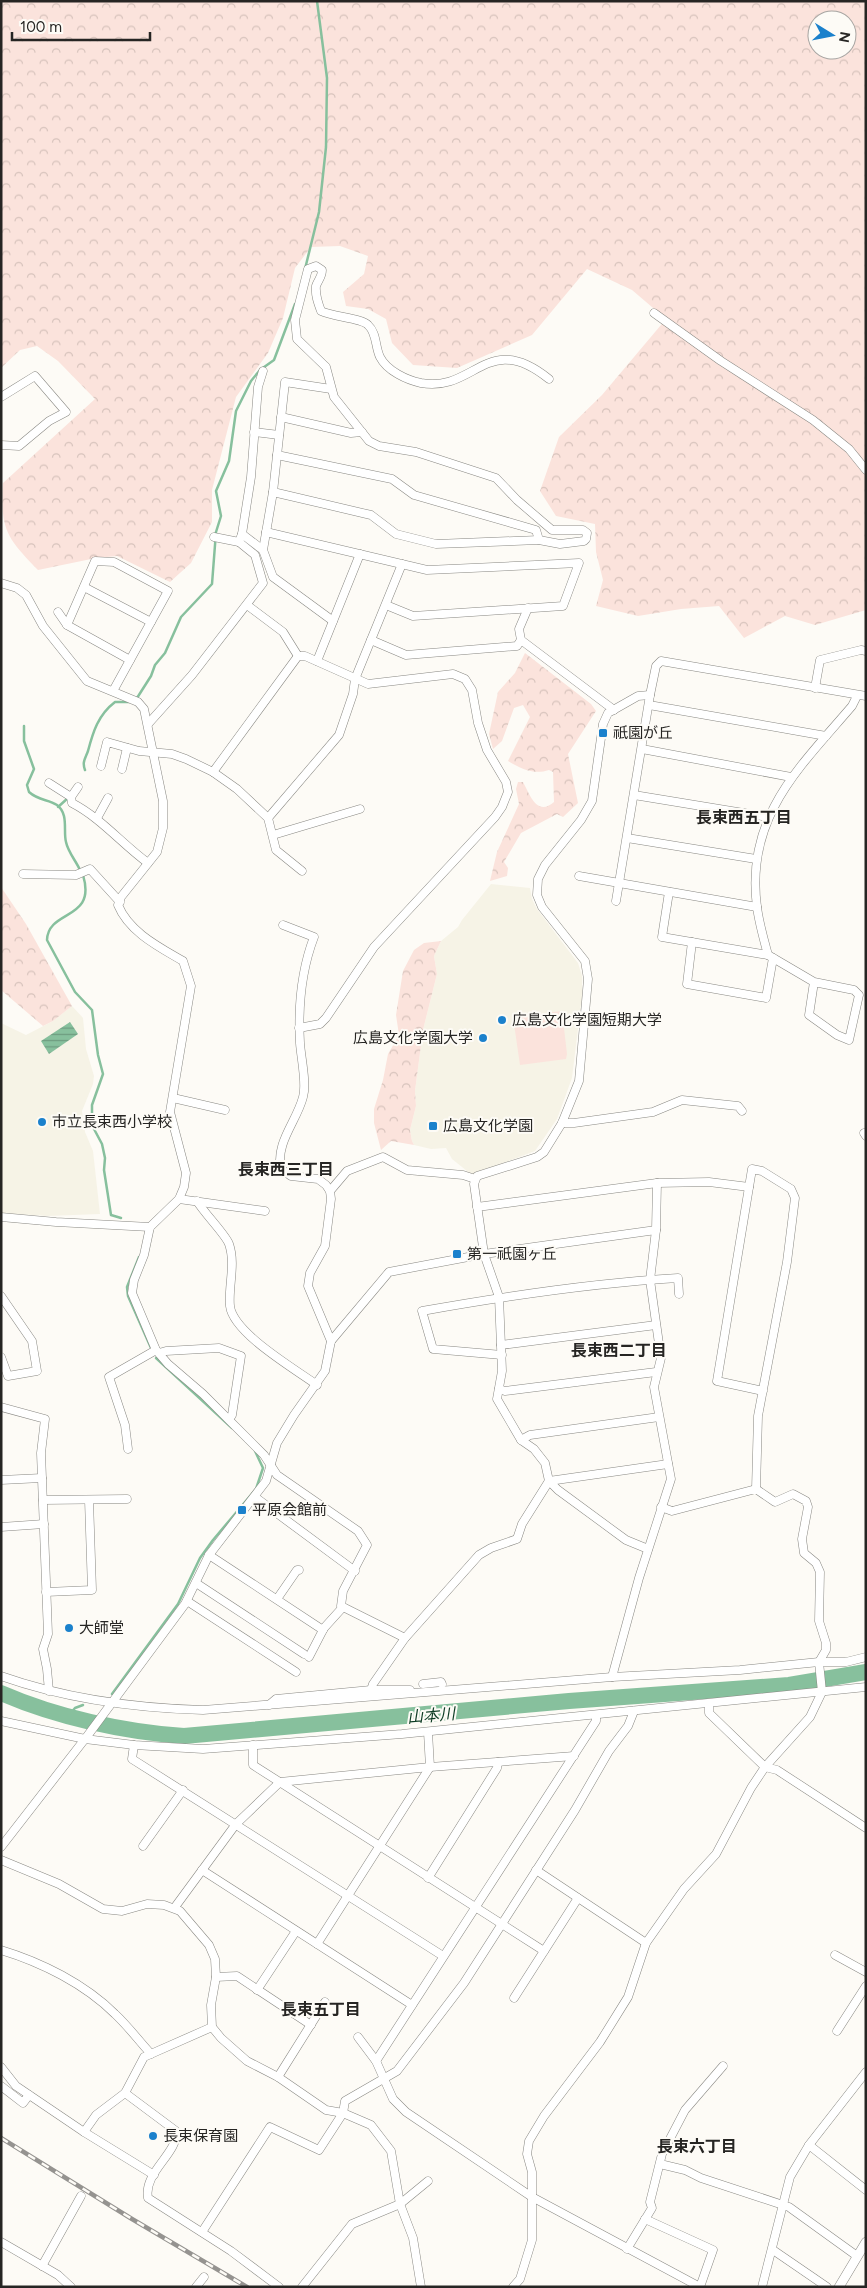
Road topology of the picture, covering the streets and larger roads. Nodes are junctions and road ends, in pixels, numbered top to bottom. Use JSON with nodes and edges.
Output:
{"nodes":[{"id":1,"x":654,"y":313,"type":"dead end"},
{"id":2,"x":263,"y":371,"type":"dead end"},
{"id":3,"x":549,"y":379,"type":"dead end"},
{"id":4,"x":331,"y":388,"type":"junction"},
{"id":5,"x":1,"y":398,"type":"edge"},
{"id":6,"x":281,"y":417,"type":"junction"},
{"id":7,"x":254,"y":432,"type":"junction"},
{"id":8,"x":362,"y":432,"type":"junction"},
{"id":9,"x":280,"y":435,"type":"junction"},
{"id":10,"x":1,"y":444,"type":"edge"},
{"id":11,"x":277,"y":455,"type":"junction"},
{"id":12,"x":866,"y":470,"type":"edge"},
{"id":13,"x":273,"y":492,"type":"junction"},
{"id":14,"x":266,"y":532,"type":"junction"},
{"id":15,"x":216,"y":537,"type":"dead end"},
{"id":16,"x":241,"y":538,"type":"junction"},
{"id":17,"x":539,"y":540,"type":"junction"},
{"id":18,"x":263,"y":550,"type":"junction"},
{"id":19,"x":360,"y":554,"type":"junction"},
{"id":20,"x":402,"y":564,"type":"junction"},
{"id":21,"x":1,"y":583,"type":"edge"},
{"id":22,"x":84,"y":587,"type":"junction"},
{"id":23,"x":246,"y":604,"type":"junction"},
{"id":24,"x":386,"y":606,"type":"junction"},
{"id":25,"x":528,"y":608,"type":"junction"},
{"id":26,"x":58,"y":612,"type":"dead end"},
{"id":27,"x":333,"y":621,"type":"junction"},
{"id":28,"x":151,"y":622,"type":"junction"},
{"id":29,"x":66,"y":625,"type":"junction"},
{"id":30,"x":371,"y":640,"type":"junction"},
{"id":31,"x":521,"y":640,"type":"junction"},
{"id":32,"x":866,"y":651,"type":"edge"},
{"id":33,"x":298,"y":656,"type":"junction"},
{"id":34,"x":130,"y":660,"type":"junction"},
{"id":35,"x":317,"y":661,"type":"junction"},
{"id":36,"x":355,"y":679,"type":"junction"},
{"id":37,"x":815,"y":688,"type":"junction"},
{"id":38,"x":113,"y":691,"type":"junction"},
{"id":39,"x":650,"y":695,"type":"junction"},
{"id":40,"x":857,"y":696,"type":"junction"},
{"id":41,"x":866,"y":696,"type":"edge"},
{"id":42,"x":649,"y":705,"type":"junction"},
{"id":43,"x":614,"y":710,"type":"junction"},
{"id":44,"x":148,"y":724,"type":"junction"},
{"id":45,"x":826,"y":736,"type":"junction"},
{"id":46,"x":127,"y":748,"type":"junction"},
{"id":47,"x":642,"y":749,"type":"junction"},
{"id":48,"x":154,"y":753,"type":"junction"},
{"id":49,"x":101,"y":766,"type":"dead end"},
{"id":50,"x":122,"y":769,"type":"dead end"},
{"id":51,"x":213,"y":772,"type":"junction"},
{"id":52,"x":791,"y":777,"type":"junction"},
{"id":53,"x":49,"y":783,"type":"dead end"},
{"id":54,"x":78,"y":787,"type":"dead end"},
{"id":55,"x":634,"y":794,"type":"junction"},
{"id":56,"x":71,"y":797,"type":"junction"},
{"id":57,"x":108,"y":798,"type":"dead end"},
{"id":58,"x":360,"y":809,"type":"dead end"},
{"id":59,"x":768,"y":817,"type":"junction"},
{"id":60,"x":97,"y":818,"type":"junction"},
{"id":61,"x":268,"y":818,"type":"junction"},
{"id":62,"x":273,"y":835,"type":"junction"},
{"id":63,"x":627,"y":838,"type":"junction"},
{"id":64,"x":756,"y":859,"type":"junction"},
{"id":65,"x":148,"y":863,"type":"junction"},
{"id":66,"x":302,"y":871,"type":"dead end"},
{"id":67,"x":23,"y":874,"type":"dead end"},
{"id":68,"x":579,"y":876,"type":"dead end"},
{"id":69,"x":619,"y":884,"type":"junction"},
{"id":70,"x":669,"y":892,"type":"junction"},
{"id":71,"x":616,"y":901,"type":"dead end"},
{"id":72,"x":120,"y":902,"type":"junction"},
{"id":73,"x":757,"y":907,"type":"junction"},
{"id":74,"x":283,"y":925,"type":"dead end"},
{"id":75,"x":692,"y":942,"type":"junction"},
{"id":76,"x":771,"y":957,"type":"junction"},
{"id":77,"x":814,"y":982,"type":"junction"},
{"id":78,"x":299,"y":1028,"type":"junction"},
{"id":79,"x":173,"y":1098,"type":"junction"},
{"id":80,"x":225,"y":1110,"type":"dead end"},
{"id":81,"x":742,"y":1111,"type":"dead end"},
{"id":82,"x":562,"y":1123,"type":"junction"},
{"id":83,"x":475,"y":1179,"type":"junction"},
{"id":84,"x":658,"y":1183,"type":"junction"},
{"id":85,"x":749,"y":1187,"type":"junction"},
{"id":86,"x":330,"y":1191,"type":"junction"},
{"id":87,"x":179,"y":1198,"type":"junction"},
{"id":88,"x":197,"y":1201,"type":"junction"},
{"id":89,"x":477,"y":1207,"type":"junction"},
{"id":90,"x":265,"y":1211,"type":"dead end"},
{"id":91,"x":1,"y":1216,"type":"edge"},
{"id":92,"x":150,"y":1227,"type":"junction"},
{"id":93,"x":656,"y":1230,"type":"junction"},
{"id":94,"x":484,"y":1254,"type":"junction"},
{"id":95,"x":650,"y":1280,"type":"junction"},
{"id":96,"x":680,"y":1294,"type":"dead end"},
{"id":97,"x":1,"y":1296,"type":"edge"},
{"id":98,"x":499,"y":1297,"type":"junction"},
{"id":99,"x":656,"y":1325,"type":"junction"},
{"id":100,"x":331,"y":1341,"type":"junction"},
{"id":101,"x":501,"y":1344,"type":"junction"},
{"id":102,"x":157,"y":1351,"type":"junction"},
{"id":103,"x":502,"y":1355,"type":"junction"},
{"id":104,"x":1,"y":1357,"type":"edge"},
{"id":105,"x":656,"y":1372,"type":"junction"},
{"id":106,"x":317,"y":1385,"type":"junction"},
{"id":107,"x":499,"y":1389,"type":"junction"},
{"id":108,"x":763,"y":1391,"type":"junction"},
{"id":109,"x":1,"y":1407,"type":"edge"},
{"id":110,"x":660,"y":1417,"type":"junction"},
{"id":111,"x":229,"y":1420,"type":"junction"},
{"id":112,"x":521,"y":1440,"type":"junction"},
{"id":113,"x":128,"y":1449,"type":"dead end"},
{"id":114,"x":668,"y":1464,"type":"junction"},
{"id":115,"x":271,"y":1465,"type":"junction"},
{"id":116,"x":42,"y":1478,"type":"junction"},
{"id":117,"x":1,"y":1480,"type":"edge"},
{"id":118,"x":550,"y":1481,"type":"junction"},
{"id":119,"x":756,"y":1489,"type":"junction"},
{"id":120,"x":255,"y":1497,"type":"junction"},
{"id":121,"x":127,"y":1499,"type":"dead end"},
{"id":122,"x":43,"y":1500,"type":"junction"},
{"id":123,"x":89,"y":1500,"type":"junction"},
{"id":124,"x":661,"y":1507,"type":"junction"},
{"id":125,"x":44,"y":1524,"type":"junction"},
{"id":126,"x":1,"y":1526,"type":"edge"},
{"id":127,"x":648,"y":1549,"type":"junction"},
{"id":128,"x":209,"y":1555,"type":"junction"},
{"id":129,"x":299,"y":1570,"type":"dead end"},
{"id":130,"x":354,"y":1571,"type":"junction"},
{"id":131,"x":196,"y":1583,"type":"junction"},
{"id":132,"x":46,"y":1592,"type":"junction"},
{"id":133,"x":277,"y":1600,"type":"junction"},
{"id":134,"x":187,"y":1601,"type":"junction"},
{"id":135,"x":343,"y":1607,"type":"junction"},
{"id":136,"x":323,"y":1630,"type":"junction"},
{"id":137,"x":405,"y":1638,"type":"junction"},
{"id":138,"x":866,"y":1657,"type":"edge"},
{"id":139,"x":819,"y":1662,"type":"junction"},
{"id":140,"x":296,"y":1672,"type":"dead end"},
{"id":141,"x":1,"y":1676,"type":"edge"},
{"id":142,"x":612,"y":1677,"type":"junction"},
{"id":143,"x":423,"y":1684,"type":"dead end"},
{"id":144,"x":442,"y":1684,"type":"dead end"},
{"id":145,"x":866,"y":1687,"type":"edge"},
{"id":146,"x":371,"y":1690,"type":"junction"},
{"id":147,"x":49,"y":1691,"type":"junction"},
{"id":148,"x":426,"y":1692,"type":"junction"},
{"id":149,"x":822,"y":1692,"type":"junction"},
{"id":150,"x":709,"y":1704,"type":"junction"},
{"id":151,"x":110,"y":1706,"type":"junction"},
{"id":152,"x":267,"y":1706,"type":"junction"},
{"id":153,"x":634,"y":1711,"type":"junction"},
{"id":154,"x":596,"y":1715,"type":"junction"},
{"id":155,"x":1,"y":1721,"type":"edge"},
{"id":156,"x":428,"y":1732,"type":"junction"},
{"id":157,"x":87,"y":1737,"type":"junction"},
{"id":158,"x":134,"y":1745,"type":"junction"},
{"id":159,"x":253,"y":1745,"type":"junction"},
{"id":160,"x":574,"y":1756,"type":"junction"},
{"id":161,"x":498,"y":1762,"type":"junction"},
{"id":162,"x":430,"y":1767,"type":"junction"},
{"id":163,"x":765,"y":1767,"type":"junction"},
{"id":164,"x":280,"y":1782,"type":"junction"},
{"id":165,"x":182,"y":1790,"type":"junction"},
{"id":166,"x":236,"y":1824,"type":"junction"},
{"id":167,"x":866,"y":1828,"type":"edge"},
{"id":168,"x":144,"y":1846,"type":"dead end"},
{"id":169,"x":1,"y":1847,"type":"edge"},
{"id":170,"x":380,"y":1847,"type":"junction"},
{"id":171,"x":1,"y":1860,"type":"edge"},
{"id":172,"x":202,"y":1870,"type":"junction"},
{"id":173,"x":536,"y":1870,"type":"junction"},
{"id":174,"x":428,"y":1878,"type":"junction"},
{"id":175,"x":348,"y":1896,"type":"junction"},
{"id":176,"x":578,"y":1898,"type":"junction"},
{"id":177,"x":175,"y":1908,"type":"junction"},
{"id":178,"x":475,"y":1908,"type":"junction"},
{"id":179,"x":500,"y":1924,"type":"junction"},
{"id":180,"x":296,"y":1931,"type":"junction"},
{"id":181,"x":646,"y":1943,"type":"junction"},
{"id":182,"x":317,"y":1944,"type":"junction"},
{"id":183,"x":1,"y":1950,"type":"edge"},
{"id":184,"x":544,"y":1951,"type":"junction"},
{"id":185,"x":835,"y":1955,"type":"dead end"},
{"id":186,"x":443,"y":1956,"type":"junction"},
{"id":187,"x":866,"y":1972,"type":"edge"},
{"id":188,"x":216,"y":1977,"type":"junction"},
{"id":189,"x":866,"y":1986,"type":"edge"},
{"id":190,"x":257,"y":1990,"type":"junction"},
{"id":191,"x":514,"y":1998,"type":"dead end"},
{"id":192,"x":325,"y":2002,"type":"dead end"},
{"id":193,"x":412,"y":2005,"type":"junction"},
{"id":194,"x":311,"y":2025,"type":"junction"},
{"id":195,"x":212,"y":2027,"type":"junction"},
{"id":196,"x":837,"y":2031,"type":"dead end"},
{"id":197,"x":358,"y":2037,"type":"dead end"},
{"id":198,"x":151,"y":2054,"type":"junction"},
{"id":199,"x":376,"y":2061,"type":"junction"},
{"id":200,"x":723,"y":2066,"type":"dead end"},
{"id":201,"x":1,"y":2067,"type":"edge"},
{"id":202,"x":866,"y":2072,"type":"edge"},
{"id":203,"x":278,"y":2077,"type":"junction"},
{"id":204,"x":383,"y":2078,"type":"junction"},
{"id":205,"x":1,"y":2086,"type":"edge"},
{"id":206,"x":125,"y":2092,"type":"junction"},
{"id":207,"x":28,"y":2094,"type":"junction"},
{"id":208,"x":342,"y":2113,"type":"junction"},
{"id":209,"x":84,"y":2132,"type":"junction"},
{"id":210,"x":809,"y":2145,"type":"junction"},
{"id":211,"x":660,"y":2164,"type":"junction"},
{"id":212,"x":154,"y":2175,"type":"junction"},
{"id":213,"x":428,"y":2181,"type":"dead end"},
{"id":214,"x":866,"y":2190,"type":"edge"},
{"id":215,"x":81,"y":2196,"type":"dead end"},
{"id":216,"x":532,"y":2198,"type":"junction"},
{"id":217,"x":400,"y":2204,"type":"junction"},
{"id":218,"x":783,"y":2205,"type":"junction"},
{"id":219,"x":645,"y":2219,"type":"junction"},
{"id":220,"x":202,"y":2232,"type":"junction"},
{"id":221,"x":1,"y":2242,"type":"edge"},
{"id":222,"x":866,"y":2242,"type":"edge"},
{"id":223,"x":627,"y":2249,"type":"junction"},
{"id":224,"x":773,"y":2250,"type":"junction"},
{"id":225,"x":858,"y":2256,"type":"junction"},
{"id":226,"x":42,"y":2266,"type":"junction"},
{"id":227,"x":204,"y":2277,"type":"dead end"},
{"id":228,"x":71,"y":2287,"type":"edge"},
{"id":229,"x":196,"y":2287,"type":"edge"},
{"id":230,"x":279,"y":2287,"type":"edge"},
{"id":231,"x":302,"y":2287,"type":"edge"},
{"id":232,"x":421,"y":2287,"type":"edge"},
{"id":233,"x":513,"y":2287,"type":"edge"},
{"id":234,"x":700,"y":2287,"type":"edge"},
{"id":235,"x":762,"y":2287,"type":"edge"},
{"id":236,"x":827,"y":2287,"type":"edge"},
{"id":237,"x":839,"y":2287,"type":"edge"}],
"edges":[{"from":1,"to":12,"type":"street"},
{"from":2,"to":7,"type":"street"},
{"from":3,"to":4,"type":"street"},
{"from":4,"to":6,"type":"street"},
{"from":4,"to":8,"type":"street"},
{"from":5,"to":10,"type":"street"},
{"from":6,"to":8,"type":"street"},
{"from":6,"to":9,"type":"street"},
{"from":7,"to":9,"type":"street"},
{"from":7,"to":16,"type":"street"},
{"from":8,"to":17,"type":"street"},
{"from":9,"to":11,"type":"street"},
{"from":11,"to":13,"type":"street"},
{"from":11,"to":17,"type":"street"},
{"from":13,"to":14,"type":"street"},
{"from":13,"to":17,"type":"street"},
{"from":14,"to":18,"type":"street"},
{"from":14,"to":19,"type":"street"},
{"from":15,"to":16,"type":"street"},
{"from":16,"to":18,"type":"street"},
{"from":16,"to":23,"type":"street"},
{"from":18,"to":27,"type":"street"},
{"from":19,"to":20,"type":"street"},
{"from":19,"to":27,"type":"street"},
{"from":20,"to":24,"type":"street"},
{"from":20,"to":25,"type":"street"},
{"from":21,"to":38,"type":"street"},
{"from":22,"to":28,"type":"street"},
{"from":22,"to":28,"type":"street"},
{"from":22,"to":29,"type":"street"},
{"from":23,"to":33,"type":"street"},
{"from":23,"to":44,"type":"street"},
{"from":24,"to":25,"type":"street"},
{"from":24,"to":30,"type":"street"},
{"from":25,"to":31,"type":"street"},
{"from":26,"to":29,"type":"street"},
{"from":27,"to":35,"type":"street"},
{"from":28,"to":34,"type":"street"},
{"from":29,"to":34,"type":"street"},
{"from":30,"to":31,"type":"street"},
{"from":30,"to":36,"type":"street"},
{"from":31,"to":43,"type":"street"},
{"from":32,"to":37,"type":"street"},
{"from":33,"to":35,"type":"street"},
{"from":33,"to":51,"type":"street"},
{"from":34,"to":38,"type":"street"},
{"from":35,"to":36,"type":"street"},
{"from":36,"to":61,"type":"street"},
{"from":36,"to":78,"type":"street"},
{"from":37,"to":39,"type":"street"},
{"from":37,"to":40,"type":"street"},
{"from":38,"to":44,"type":"street"},
{"from":39,"to":42,"type":"street"},
{"from":39,"to":43,"type":"street"},
{"from":40,"to":41,"type":"street"},
{"from":40,"to":45,"type":"street"},
{"from":42,"to":45,"type":"street"},
{"from":42,"to":47,"type":"street"},
{"from":43,"to":82,"type":"street"},
{"from":44,"to":48,"type":"street"},
{"from":45,"to":52,"type":"street"},
{"from":46,"to":48,"type":"street"},
{"from":46,"to":49,"type":"street"},
{"from":46,"to":50,"type":"street"},
{"from":47,"to":52,"type":"street"},
{"from":47,"to":55,"type":"street"},
{"from":48,"to":51,"type":"street"},
{"from":48,"to":65,"type":"street"},
{"from":51,"to":61,"type":"street"},
{"from":52,"to":59,"type":"street"},
{"from":53,"to":56,"type":"street"},
{"from":54,"to":56,"type":"street"},
{"from":55,"to":59,"type":"street"},
{"from":55,"to":63,"type":"street"},
{"from":56,"to":60,"type":"street"},
{"from":57,"to":60,"type":"street"},
{"from":58,"to":62,"type":"street"},
{"from":59,"to":64,"type":"street"},
{"from":60,"to":65,"type":"street"},
{"from":61,"to":62,"type":"street"},
{"from":62,"to":66,"type":"street"},
{"from":63,"to":64,"type":"street"},
{"from":63,"to":69,"type":"street"},
{"from":64,"to":73,"type":"street"},
{"from":65,"to":72,"type":"street"},
{"from":67,"to":72,"type":"street"},
{"from":68,"to":69,"type":"street"},
{"from":69,"to":70,"type":"street"},
{"from":69,"to":71,"type":"street"},
{"from":70,"to":73,"type":"street"},
{"from":70,"to":75,"type":"street"},
{"from":72,"to":79,"type":"street"},
{"from":73,"to":76,"type":"street"},
{"from":74,"to":78,"type":"street"},
{"from":75,"to":76,"type":"street"},
{"from":75,"to":76,"type":"street"},
{"from":76,"to":77,"type":"street"},
{"from":77,"to":77,"type":"street"},
{"from":78,"to":86,"type":"street"},
{"from":79,"to":80,"type":"street"},
{"from":79,"to":87,"type":"street"},
{"from":81,"to":82,"type":"street"},
{"from":82,"to":83,"type":"street"},
{"from":83,"to":86,"type":"street"},
{"from":83,"to":89,"type":"street"},
{"from":84,"to":85,"type":"street"},
{"from":84,"to":89,"type":"street"},
{"from":84,"to":93,"type":"street"},
{"from":85,"to":108,"type":"street"},
{"from":85,"to":108,"type":"street"},
{"from":86,"to":100,"type":"street"},
{"from":87,"to":88,"type":"street"},
{"from":87,"to":92,"type":"street"},
{"from":88,"to":90,"type":"street"},
{"from":88,"to":106,"type":"street"},
{"from":89,"to":94,"type":"street"},
{"from":91,"to":92,"type":"street"},
{"from":92,"to":102,"type":"street"},
{"from":93,"to":94,"type":"street"},
{"from":93,"to":95,"type":"street"},
{"from":94,"to":98,"type":"street"},
{"from":94,"to":100,"type":"street"},
{"from":95,"to":96,"type":"street"},
{"from":95,"to":98,"type":"street"},
{"from":95,"to":99,"type":"street"},
{"from":97,"to":104,"type":"street"},
{"from":98,"to":101,"type":"street"},
{"from":98,"to":103,"type":"street"},
{"from":99,"to":101,"type":"street"},
{"from":99,"to":105,"type":"street"},
{"from":100,"to":106,"type":"street"},
{"from":101,"to":103,"type":"street"},
{"from":102,"to":111,"type":"street"},
{"from":102,"to":111,"type":"street"},
{"from":102,"to":113,"type":"street"},
{"from":103,"to":107,"type":"street"},
{"from":105,"to":107,"type":"street"},
{"from":105,"to":110,"type":"street"},
{"from":106,"to":115,"type":"street"},
{"from":107,"to":112,"type":"street"},
{"from":108,"to":119,"type":"street"},
{"from":109,"to":116,"type":"street"},
{"from":110,"to":112,"type":"street"},
{"from":110,"to":114,"type":"street"},
{"from":111,"to":115,"type":"street"},
{"from":112,"to":118,"type":"street"},
{"from":114,"to":118,"type":"street"},
{"from":114,"to":124,"type":"street"},
{"from":115,"to":120,"type":"street"},
{"from":115,"to":130,"type":"street"},
{"from":116,"to":117,"type":"street"},
{"from":116,"to":122,"type":"street"},
{"from":118,"to":127,"type":"street"},
{"from":118,"to":137,"type":"street"},
{"from":119,"to":124,"type":"street"},
{"from":119,"to":139,"type":"street"},
{"from":120,"to":128,"type":"street"},
{"from":120,"to":130,"type":"street"},
{"from":121,"to":123,"type":"street"},
{"from":122,"to":123,"type":"street"},
{"from":122,"to":125,"type":"street"},
{"from":123,"to":132,"type":"street"},
{"from":124,"to":127,"type":"street"},
{"from":125,"to":126,"type":"street"},
{"from":125,"to":132,"type":"street"},
{"from":127,"to":142,"type":"street"},
{"from":128,"to":131,"type":"street"},
{"from":128,"to":133,"type":"street"},
{"from":129,"to":133,"type":"street"},
{"from":130,"to":135,"type":"street"},
{"from":131,"to":134,"type":"street"},
{"from":131,"to":136,"type":"street"},
{"from":132,"to":147,"type":"street"},
{"from":133,"to":136,"type":"street"},
{"from":134,"to":140,"type":"street"},
{"from":134,"to":151,"type":"street"},
{"from":135,"to":136,"type":"street"},
{"from":135,"to":137,"type":"street"},
{"from":137,"to":146,"type":"street"},
{"from":138,"to":139,"type":"street"},
{"from":139,"to":142,"type":"street"},
{"from":139,"to":149,"type":"street"},
{"from":141,"to":147,"type":"street"},
{"from":142,"to":148,"type":"street"},
{"from":143,"to":144,"type":"street"},
{"from":145,"to":149,"type":"street"},
{"from":146,"to":148,"type":"street"},
{"from":146,"to":152,"type":"street"},
{"from":147,"to":151,"type":"street"},
{"from":148,"to":152,"type":"street"},
{"from":149,"to":150,"type":"street"},
{"from":149,"to":163,"type":"street"},
{"from":150,"to":153,"type":"street"},
{"from":150,"to":163,"type":"street"},
{"from":151,"to":152,"type":"street"},
{"from":151,"to":157,"type":"street"},
{"from":153,"to":154,"type":"street"},
{"from":153,"to":173,"type":"street"},
{"from":154,"to":156,"type":"street"},
{"from":154,"to":160,"type":"street"},
{"from":155,"to":157,"type":"street"},
{"from":156,"to":159,"type":"street"},
{"from":156,"to":162,"type":"street"},
{"from":157,"to":158,"type":"street"},
{"from":157,"to":169,"type":"street"},
{"from":158,"to":159,"type":"street"},
{"from":158,"to":165,"type":"street"},
{"from":159,"to":164,"type":"street"},
{"from":160,"to":161,"type":"street"},
{"from":160,"to":178,"type":"street"},
{"from":161,"to":162,"type":"street"},
{"from":161,"to":174,"type":"street"},
{"from":162,"to":164,"type":"street"},
{"from":162,"to":170,"type":"street"},
{"from":163,"to":167,"type":"street"},
{"from":163,"to":181,"type":"street"},
{"from":164,"to":166,"type":"street"},
{"from":164,"to":170,"type":"street"},
{"from":165,"to":166,"type":"street"},
{"from":165,"to":168,"type":"street"},
{"from":166,"to":172,"type":"street"},
{"from":166,"to":175,"type":"street"},
{"from":170,"to":174,"type":"street"},
{"from":170,"to":175,"type":"street"},
{"from":171,"to":177,"type":"street"},
{"from":172,"to":177,"type":"street"},
{"from":172,"to":180,"type":"street"},
{"from":173,"to":176,"type":"street"},
{"from":173,"to":179,"type":"street"},
{"from":174,"to":178,"type":"street"},
{"from":175,"to":182,"type":"street"},
{"from":175,"to":186,"type":"street"},
{"from":176,"to":181,"type":"street"},
{"from":176,"to":184,"type":"street"},
{"from":177,"to":188,"type":"street"},
{"from":178,"to":179,"type":"street"},
{"from":178,"to":186,"type":"street"},
{"from":179,"to":184,"type":"street"},
{"from":179,"to":204,"type":"street"},
{"from":180,"to":182,"type":"street"},
{"from":180,"to":190,"type":"street"},
{"from":181,"to":216,"type":"street"},
{"from":182,"to":193,"type":"street"},
{"from":183,"to":198,"type":"street"},
{"from":184,"to":191,"type":"street"},
{"from":185,"to":187,"type":"street"},
{"from":186,"to":193,"type":"street"},
{"from":188,"to":190,"type":"street"},
{"from":188,"to":195,"type":"street"},
{"from":189,"to":196,"type":"street"},
{"from":190,"to":194,"type":"street"},
{"from":192,"to":194,"type":"street"},
{"from":193,"to":199,"type":"street"},
{"from":194,"to":203,"type":"street"},
{"from":195,"to":198,"type":"street"},
{"from":195,"to":203,"type":"street"},
{"from":197,"to":199,"type":"street"},
{"from":198,"to":206,"type":"street"},
{"from":199,"to":204,"type":"street"},
{"from":200,"to":211,"type":"street"},
{"from":201,"to":207,"type":"street"},
{"from":202,"to":210,"type":"street"},
{"from":203,"to":208,"type":"street"},
{"from":204,"to":208,"type":"street"},
{"from":204,"to":216,"type":"street"},
{"from":205,"to":207,"type":"street"},
{"from":206,"to":209,"type":"street"},
{"from":206,"to":212,"type":"street"},
{"from":207,"to":209,"type":"street"},
{"from":208,"to":217,"type":"street"},
{"from":208,"to":220,"type":"street"},
{"from":209,"to":212,"type":"street"},
{"from":210,"to":214,"type":"street"},
{"from":210,"to":218,"type":"street"},
{"from":211,"to":218,"type":"street"},
{"from":211,"to":219,"type":"street"},
{"from":212,"to":220,"type":"street"},
{"from":213,"to":217,"type":"street"},
{"from":215,"to":226,"type":"street"},
{"from":216,"to":223,"type":"street"},
{"from":216,"to":233,"type":"street"},
{"from":217,"to":231,"type":"street"},
{"from":217,"to":232,"type":"street"},
{"from":218,"to":224,"type":"street"},
{"from":218,"to":225,"type":"street"},
{"from":219,"to":223,"type":"street"},
{"from":219,"to":234,"type":"street"},
{"from":220,"to":230,"type":"street"},
{"from":221,"to":226,"type":"street"},
{"from":222,"to":225,"type":"street"},
{"from":223,"to":234,"type":"street"},
{"from":224,"to":235,"type":"street"},
{"from":224,"to":236,"type":"street"},
{"from":225,"to":237,"type":"street"},
{"from":226,"to":228,"type":"street"},
{"from":227,"to":229,"type":"street"}]}
